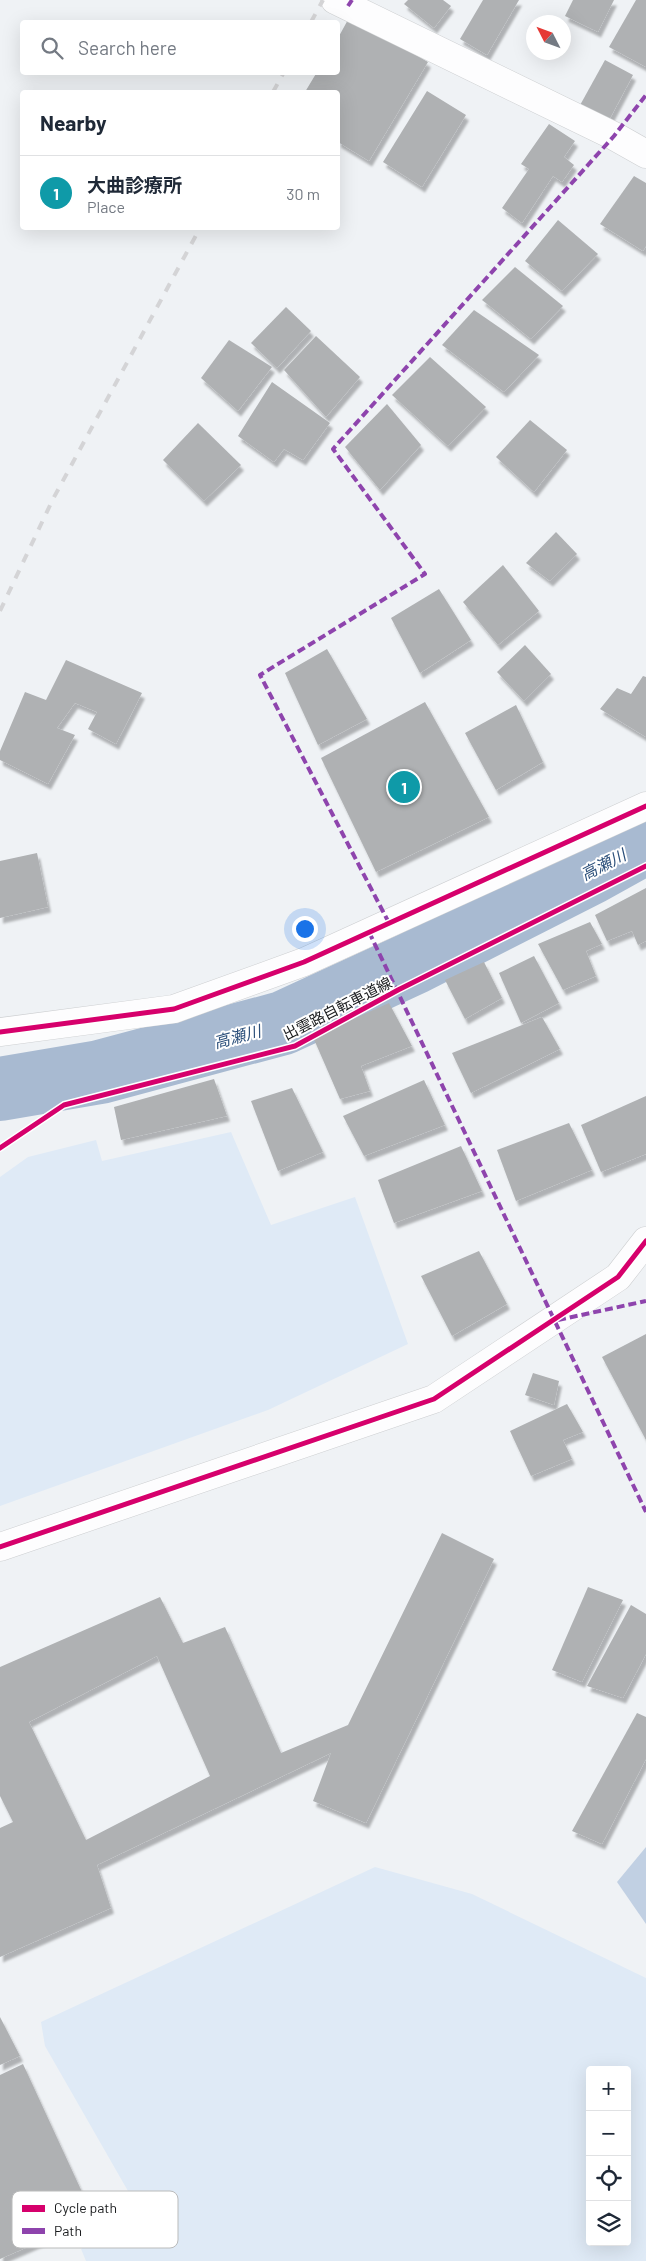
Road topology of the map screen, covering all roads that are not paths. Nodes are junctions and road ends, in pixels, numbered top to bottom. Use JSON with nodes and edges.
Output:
{"nodes":[{"id":1,"x":335,"y":0,"type":"edge"},
{"id":2,"x":646,"y":154,"type":"edge"},
{"id":3,"x":646,"y":806,"type":"edge"},
{"id":4,"x":0,"y":1032,"type":"edge"},
{"id":5,"x":646,"y":1241,"type":"edge"},
{"id":6,"x":0,"y":1547,"type":"edge"}],
"edges":[{"from":1,"to":2,"type":"street"},
{"from":3,"to":4,"type":"street"},
{"from":5,"to":6,"type":"street"}]}
